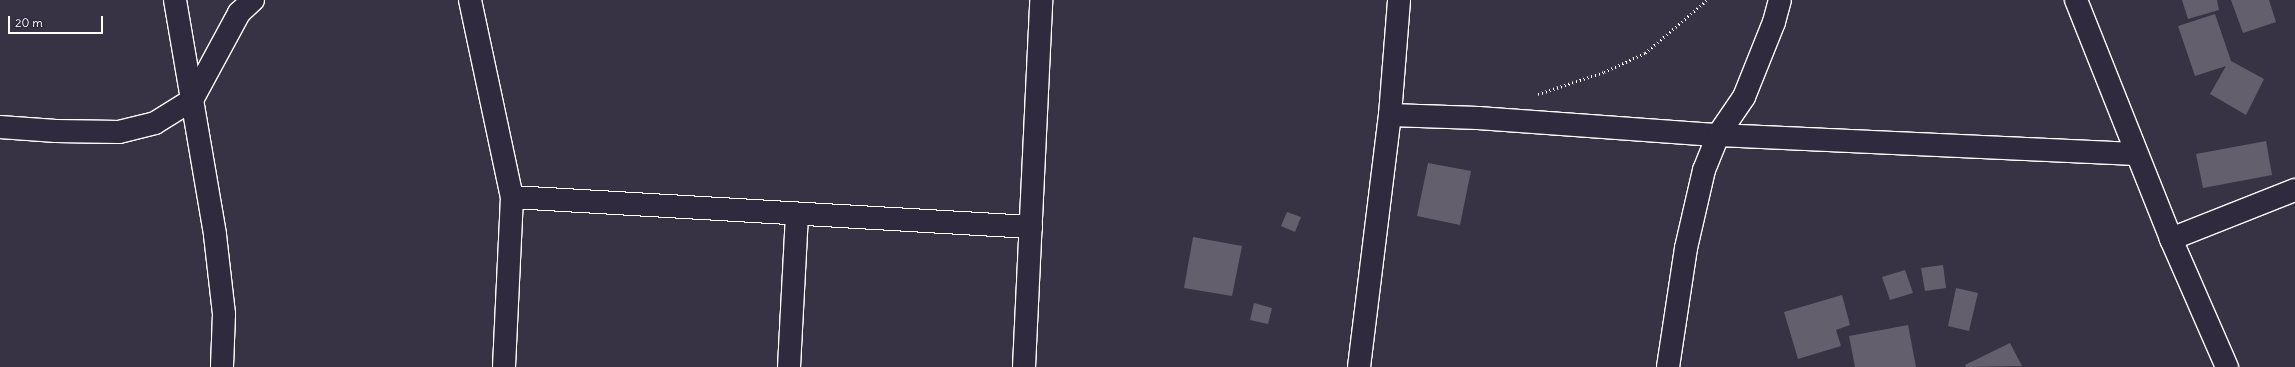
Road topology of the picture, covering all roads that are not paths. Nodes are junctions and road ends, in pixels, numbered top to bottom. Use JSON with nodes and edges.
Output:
{"nodes":[{"id":1,"x":175,"y":0,"type":"edge"},
{"id":2,"x":253,"y":0,"type":"edge"},
{"id":3,"x":470,"y":0,"type":"edge"},
{"id":4,"x":1041,"y":0,"type":"edge"},
{"id":5,"x":1399,"y":0,"type":"edge"},
{"id":6,"x":1780,"y":0,"type":"edge"},
{"id":7,"x":2076,"y":0,"type":"edge"},
{"id":8,"x":192,"y":100,"type":"junction"},
{"id":9,"x":1390,"y":115,"type":"junction"},
{"id":10,"x":0,"y":127,"type":"edge"},
{"id":11,"x":1718,"y":135,"type":"junction"},
{"id":12,"x":2136,"y":154,"type":"junction"},
{"id":13,"x":2295,"y":190,"type":"edge"},
{"id":14,"x":512,"y":198,"type":"junction"},
{"id":15,"x":797,"y":214,"type":"junction"},
{"id":16,"x":1031,"y":228,"type":"junction"},
{"id":17,"x":2171,"y":239,"type":"junction"},
{"id":18,"x":222,"y":367,"type":"edge"},
{"id":19,"x":504,"y":367,"type":"edge"},
{"id":20,"x":790,"y":367,"type":"edge"},
{"id":21,"x":1024,"y":367,"type":"edge"},
{"id":22,"x":1359,"y":367,"type":"edge"},
{"id":23,"x":1668,"y":367,"type":"edge"},
{"id":24,"x":2227,"y":367,"type":"edge"}],
"edges":[{"from":1,"to":8,"type":"street"},
{"from":2,"to":8,"type":"street"},
{"from":3,"to":14,"type":"street"},
{"from":4,"to":16,"type":"street"},
{"from":5,"to":9,"type":"street"},
{"from":6,"to":11,"type":"street"},
{"from":7,"to":12,"type":"street"},
{"from":8,"to":10,"type":"street"},
{"from":8,"to":18,"type":"street"},
{"from":9,"to":11,"type":"street"},
{"from":9,"to":22,"type":"street"},
{"from":11,"to":12,"type":"street"},
{"from":11,"to":23,"type":"street"},
{"from":12,"to":17,"type":"street"},
{"from":13,"to":17,"type":"street"},
{"from":14,"to":15,"type":"street"},
{"from":14,"to":19,"type":"street"},
{"from":15,"to":16,"type":"street"},
{"from":15,"to":20,"type":"street"},
{"from":16,"to":21,"type":"street"},
{"from":17,"to":24,"type":"street"}]}
